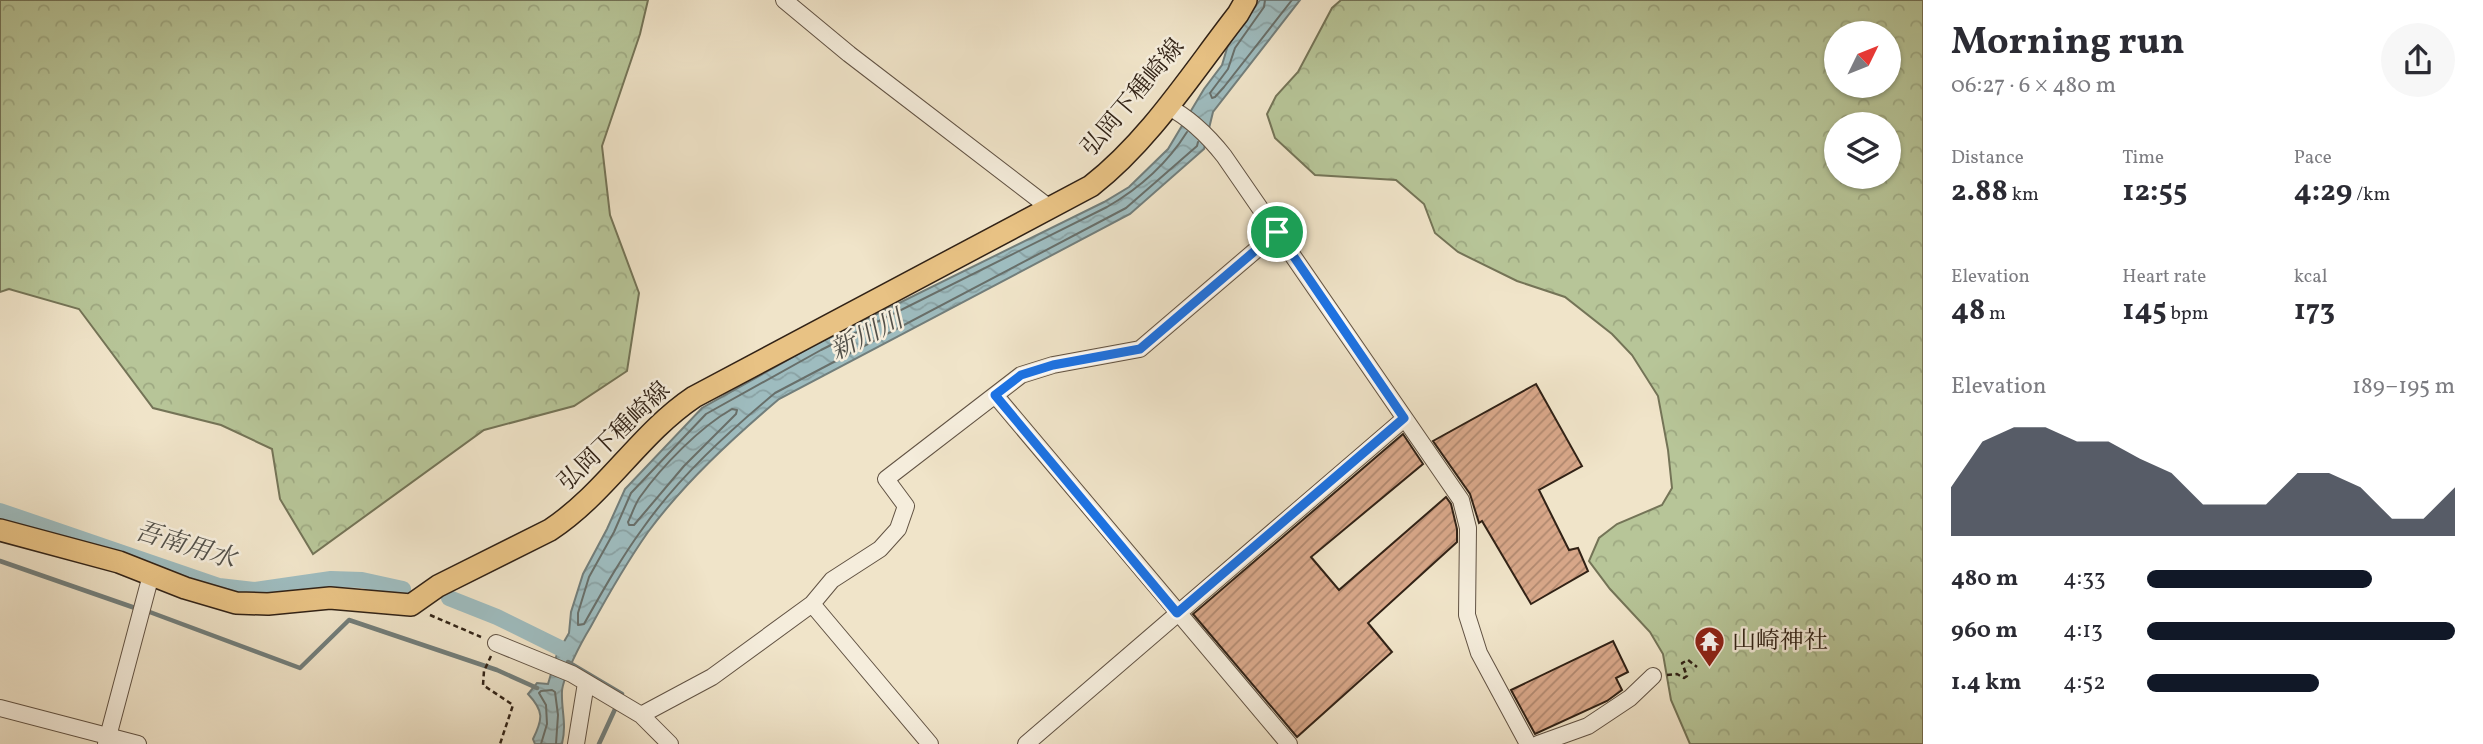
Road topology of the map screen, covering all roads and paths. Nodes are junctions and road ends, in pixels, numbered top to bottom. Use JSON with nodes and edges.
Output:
{"nodes":[{"id":1,"x":784,"y":0,"type":"edge"},
{"id":2,"x":1246,"y":0,"type":"edge"},
{"id":3,"x":1172,"y":108,"type":"junction"},
{"id":4,"x":1051,"y":209,"type":"junction"},
{"id":5,"x":1277,"y":232,"type":"junction"},
{"id":6,"x":995,"y":395,"type":"junction"},
{"id":7,"x":1404,"y":418,"type":"junction"},
{"id":8,"x":0,"y":530,"type":"edge"},
{"id":9,"x":151,"y":575,"type":"junction"},
{"id":10,"x":813,"y":604,"type":"junction"},
{"id":11,"x":411,"y":605,"type":"junction"},
{"id":12,"x":1177,"y":613,"type":"junction"},
{"id":13,"x":496,"y":643,"type":"joint"},
{"id":14,"x":1697,"y":667,"type":"dead end"},
{"id":15,"x":484,"y":671,"type":"dead end"},
{"id":16,"x":1653,"y":676,"type":"joint"},
{"id":17,"x":586,"y":683,"type":"junction"},
{"id":18,"x":0,"y":708,"type":"edge"},
{"id":19,"x":641,"y":715,"type":"junction"},
{"id":20,"x":108,"y":740,"type":"edge"},
{"id":21,"x":138,"y":744,"type":"edge"},
{"id":22,"x":500,"y":744,"type":"edge"},
{"id":23,"x":576,"y":744,"type":"edge"},
{"id":24,"x":670,"y":744,"type":"edge"},
{"id":25,"x":930,"y":744,"type":"edge"},
{"id":26,"x":1026,"y":744,"type":"edge"},
{"id":27,"x":1289,"y":744,"type":"edge"},
{"id":28,"x":1528,"y":744,"type":"edge"},
{"id":29,"x":1538,"y":744,"type":"edge"}],
"edges":[{"from":1,"to":4,"type":"street"},
{"from":2,"to":3,"type":"main road","name":"弘岡下種崎線"},
{"from":3,"to":4,"type":"main road","name":"弘岡下種崎線"},
{"from":3,"to":5,"type":"street"},
{"from":4,"to":11,"type":"main road","name":"弘岡下種崎線"},
{"from":5,"to":6,"type":"street"},
{"from":5,"to":7,"type":"street"},
{"from":6,"to":10,"type":"street"},
{"from":6,"to":12,"type":"street"},
{"from":7,"to":12,"type":"street"},
{"from":7,"to":28,"type":"street"},
{"from":8,"to":9,"type":"main road"},
{"from":9,"to":11,"type":"main road"},
{"from":9,"to":20,"type":"street"},
{"from":10,"to":19,"type":"street"},
{"from":10,"to":25,"type":"street"},
{"from":11,"to":13,"type":"path"},
{"from":12,"to":26,"type":"street"},
{"from":12,"to":27,"type":"street"},
{"from":13,"to":17,"type":"street"},
{"from":14,"to":16,"type":"path"},
{"from":15,"to":22,"type":"path"},
{"from":16,"to":29,"type":"street"},
{"from":17,"to":19,"type":"street"},
{"from":17,"to":23,"type":"street"},
{"from":18,"to":20,"type":"street"},
{"from":19,"to":24,"type":"street"},
{"from":20,"to":21,"type":"street"}]}
